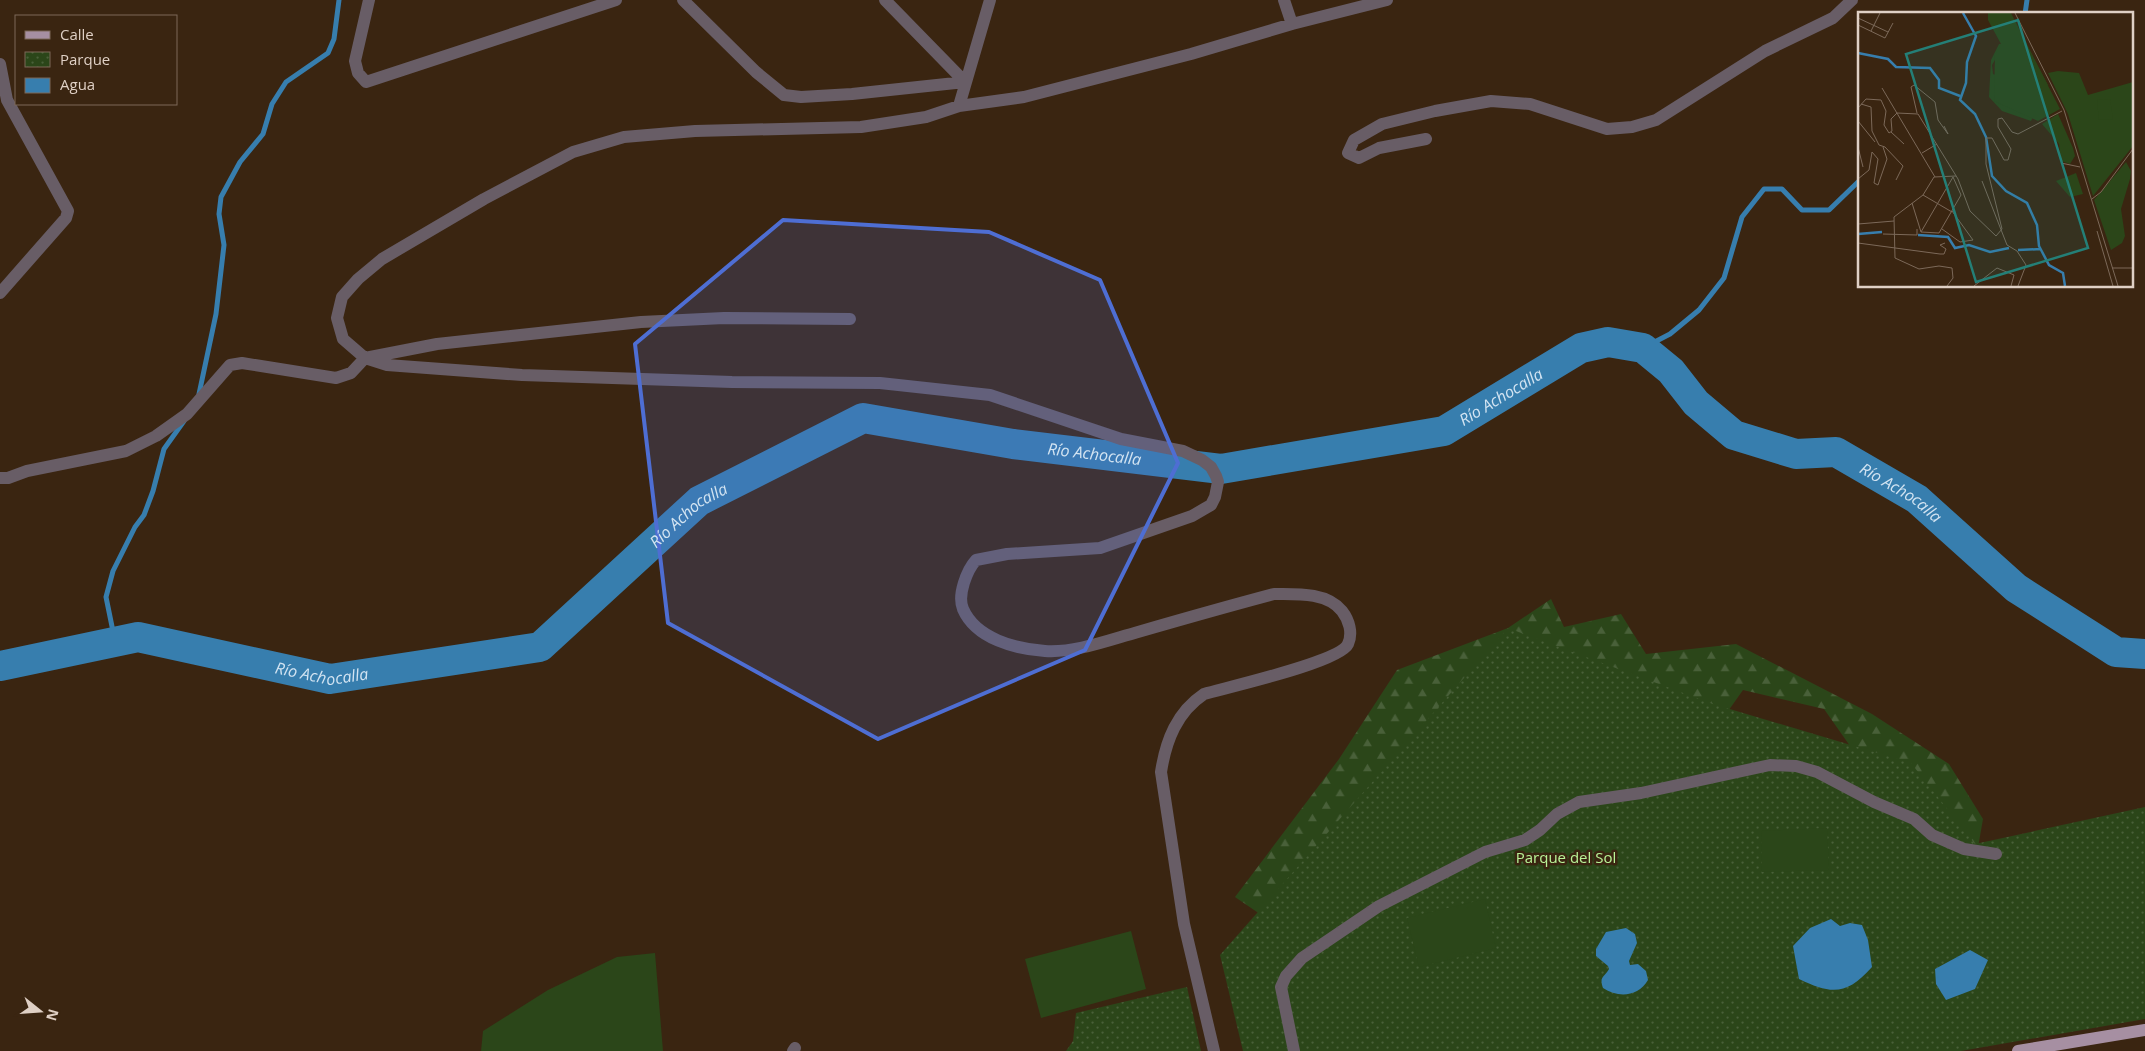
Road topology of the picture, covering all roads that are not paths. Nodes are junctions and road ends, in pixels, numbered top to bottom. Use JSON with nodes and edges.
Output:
{"nodes":[{"id":1,"x":369,"y":0,"type":"edge"},
{"id":2,"x":616,"y":0,"type":"edge"},
{"id":3,"x":683,"y":0,"type":"edge"},
{"id":4,"x":885,"y":0,"type":"edge"},
{"id":5,"x":990,"y":0,"type":"edge"},
{"id":6,"x":1284,"y":0,"type":"edge"},
{"id":7,"x":1387,"y":0,"type":"edge"},
{"id":8,"x":1852,"y":0,"type":"edge"},
{"id":9,"x":1292,"y":24,"type":"junction"},
{"id":10,"x":0,"y":64,"type":"edge"},
{"id":11,"x":965,"y":82,"type":"junction"},
{"id":12,"x":959,"y":106,"type":"junction"},
{"id":13,"x":1426,"y":139,"type":"dead end"},
{"id":14,"x":0,"y":293,"type":"edge"},
{"id":15,"x":850,"y":319,"type":"dead end"},
{"id":16,"x":365,"y":358,"type":"junction"},
{"id":17,"x":0,"y":478,"type":"edge"},
{"id":18,"x":1996,"y":854,"type":"dead end"},
{"id":19,"x":2145,"y":1030,"type":"edge"},
{"id":20,"x":1214,"y":1051,"type":"edge"},
{"id":21,"x":1294,"y":1051,"type":"edge"},
{"id":22,"x":2018,"y":1051,"type":"edge"}],
"edges":[{"from":1,"to":2,"type":"street"},
{"from":3,"to":11,"type":"street"},
{"from":4,"to":11,"type":"street"},
{"from":5,"to":11,"type":"street"},
{"from":6,"to":9,"type":"street"},
{"from":7,"to":9,"type":"street"},
{"from":8,"to":13,"type":"street"},
{"from":9,"to":12,"type":"street"},
{"from":10,"to":14,"type":"street"},
{"from":11,"to":12,"type":"street"},
{"from":12,"to":16,"type":"street"},
{"from":15,"to":16,"type":"street"},
{"from":16,"to":17,"type":"street"},
{"from":16,"to":20,"type":"street"},
{"from":18,"to":21,"type":"street"},
{"from":19,"to":22,"type":"main road"}]}
